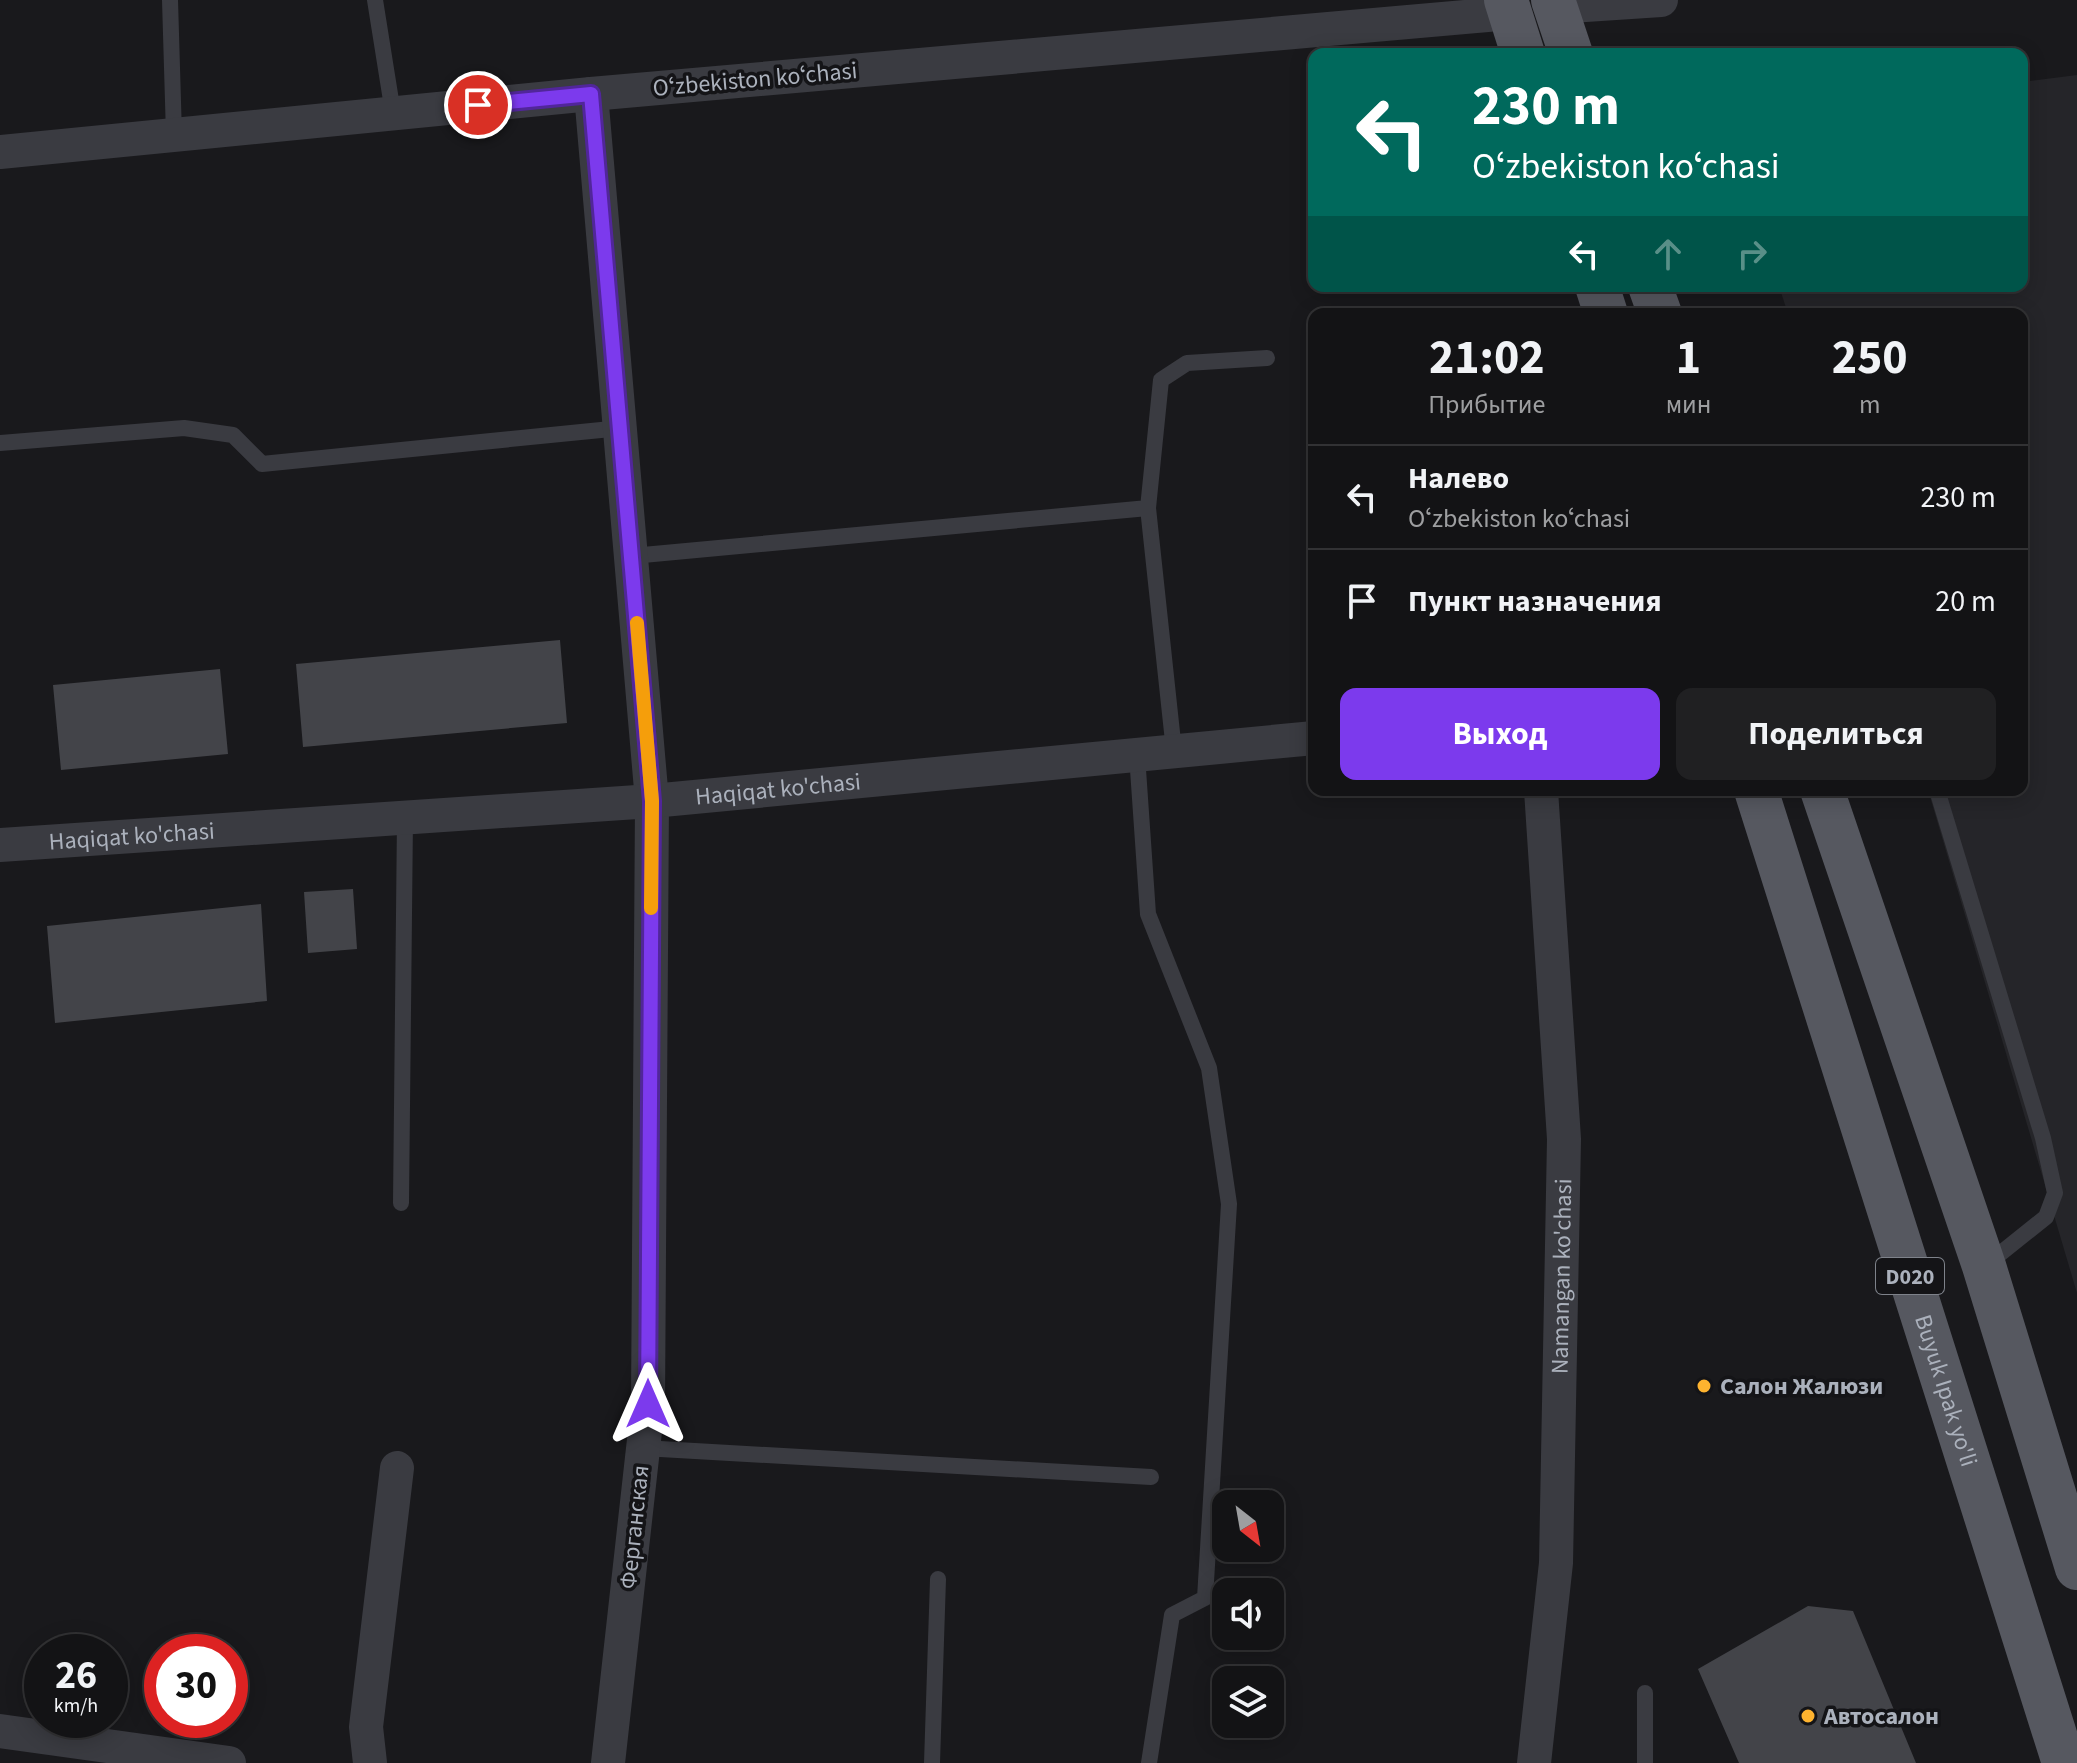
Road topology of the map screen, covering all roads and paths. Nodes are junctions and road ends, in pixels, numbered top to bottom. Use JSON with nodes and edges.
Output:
{"nodes":[{"id":1,"x":170,"y":0,"type":"edge"},
{"id":2,"x":375,"y":0,"type":"edge"},
{"id":3,"x":1661,"y":0,"type":"edge"},
{"id":4,"x":1554,"y":4,"type":"edge"},
{"id":5,"x":1508,"y":6,"type":"edge"},
{"id":6,"x":1521,"y":48,"type":"edge"},
{"id":7,"x":1569,"y":48,"type":"edge"},
{"id":8,"x":591,"y":94,"type":"junction"},
{"id":9,"x":393,"y":113,"type":"junction"},
{"id":10,"x":174,"y":135,"type":"junction"},
{"id":11,"x":0,"y":152,"type":"edge"},
{"id":12,"x":1267,"y":358,"type":"dead end"},
{"id":13,"x":621,"y":428,"type":"junction"},
{"id":14,"x":0,"y":443,"type":"edge"},
{"id":15,"x":1148,"y":508,"type":"junction"},
{"id":16,"x":632,"y":556,"type":"junction"},
{"id":17,"x":1308,"y":739,"type":"edge"},
{"id":18,"x":1174,"y":751,"type":"junction"},
{"id":19,"x":1137,"y":755,"type":"junction"},
{"id":20,"x":1541,"y":796,"type":"edge"},
{"id":21,"x":1758,"y":796,"type":"edge"},
{"id":22,"x":1824,"y":796,"type":"edge"},
{"id":23,"x":1939,"y":796,"type":"edge"},
{"id":24,"x":652,"y":801,"type":"junction"},
{"id":25,"x":405,"y":818,"type":"junction"},
{"id":26,"x":0,"y":845,"type":"edge"},
{"id":27,"x":401,"y":1203,"type":"dead end"},
{"id":28,"x":1984,"y":1266,"type":"junction"},
{"id":29,"x":643,"y":1448,"type":"junction"},
{"id":30,"x":397,"y":1468,"type":"dead end"},
{"id":31,"x":1151,"y":1477,"type":"dead end"},
{"id":32,"x":2077,"y":1568,"type":"edge"},
{"id":33,"x":938,"y":1579,"type":"dead end"},
{"id":34,"x":1645,"y":1693,"type":"dead end"},
{"id":35,"x":0,"y":1731,"type":"edge"},
{"id":36,"x":229,"y":1763,"type":"edge"},
{"id":37,"x":370,"y":1763,"type":"edge"},
{"id":38,"x":608,"y":1763,"type":"edge"},
{"id":39,"x":932,"y":1763,"type":"edge"},
{"id":40,"x":1149,"y":1763,"type":"edge"},
{"id":41,"x":1534,"y":1763,"type":"edge"},
{"id":42,"x":1645,"y":1763,"type":"edge"},
{"id":43,"x":2064,"y":1763,"type":"edge"}],
"edges":[{"from":1,"to":10,"type":"lane"},
{"from":2,"to":9,"type":"lane"},
{"from":3,"to":4,"type":"street"},
{"from":4,"to":7,"type":"main road"},
{"from":5,"to":6,"type":"main road"},
{"from":5,"to":8,"type":"street","name":"Oʻzbekiston koʻchasi"},
{"from":8,"to":9,"type":"street","name":"Oʻzbekiston koʻchasi"},
{"from":8,"to":13,"type":"street","name":"Ферганская"},
{"from":9,"to":10,"type":"street","name":"Oʻzbekiston koʻchasi"},
{"from":10,"to":11,"type":"street","name":"Oʻzbekiston koʻchasi"},
{"from":12,"to":15,"type":"lane"},
{"from":13,"to":14,"type":"lane"},
{"from":13,"to":16,"type":"street","name":"Ферганская"},
{"from":15,"to":16,"type":"lane"},
{"from":15,"to":18,"type":"lane"},
{"from":16,"to":24,"type":"street","name":"Ферганская"},
{"from":17,"to":18,"type":"street","name":"Haqiqat ko'chasi"},
{"from":18,"to":19,"type":"street","name":"Haqiqat ko'chasi"},
{"from":19,"to":24,"type":"street","name":"Haqiqat ko'chasi"},
{"from":19,"to":40,"type":"lane"},
{"from":20,"to":41,"type":"street","name":"Namangan ko'chasi"},
{"from":21,"to":43,"type":"main road","name":"Buyuk Ipak yo'li","number":"D020"},
{"from":22,"to":28,"type":"main road","number":"D020"},
{"from":23,"to":28,"type":"lane"},
{"from":24,"to":25,"type":"street","name":"Haqiqat ko'chasi"},
{"from":24,"to":29,"type":"street","name":"Ферганская"},
{"from":25,"to":26,"type":"street","name":"Haqiqat ko'chasi"},
{"from":25,"to":27,"type":"lane"},
{"from":28,"to":32,"type":"main road","number":"D020"},
{"from":29,"to":31,"type":"lane"},
{"from":29,"to":38,"type":"street","name":"Ферганская"},
{"from":30,"to":37,"type":"street"},
{"from":33,"to":39,"type":"lane"},
{"from":34,"to":42,"type":"lane"},
{"from":35,"to":36,"type":"street"}]}
